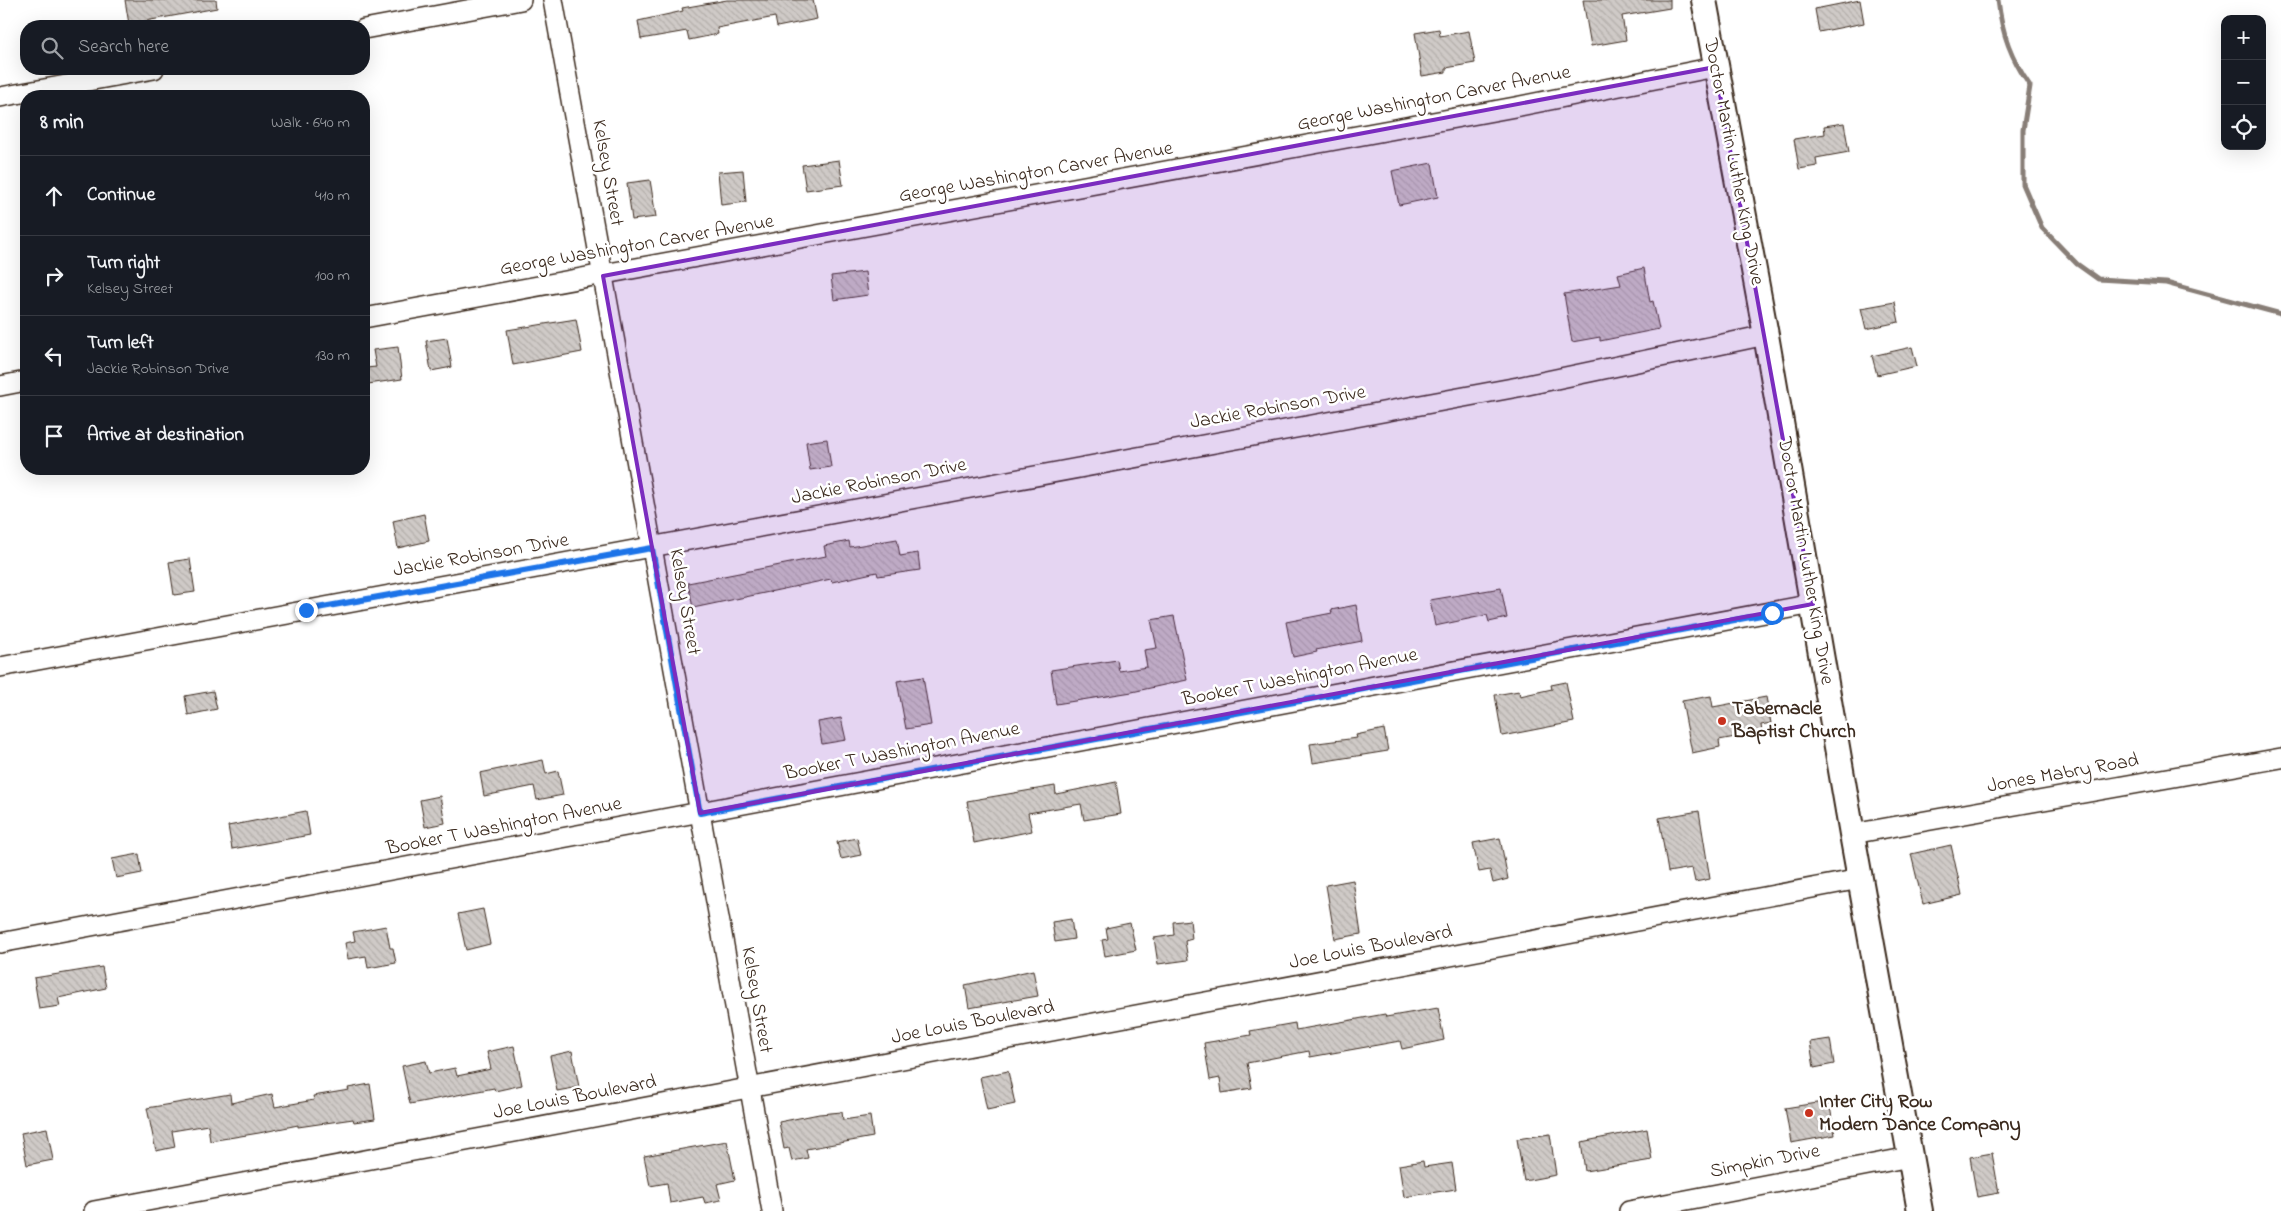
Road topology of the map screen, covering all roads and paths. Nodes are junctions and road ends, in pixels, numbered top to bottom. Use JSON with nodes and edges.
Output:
{"nodes":[{"id":1,"x":521,"y":0,"type":"edge"},
{"id":2,"x":553,"y":0,"type":"edge"},
{"id":3,"x":1704,"y":0,"type":"edge"},
{"id":4,"x":370,"y":29,"type":"edge"},
{"id":5,"x":1715,"y":67,"type":"junction"},
{"id":6,"x":121,"y":75,"type":"edge"},
{"id":7,"x":38,"y":90,"type":"edge"},
{"id":8,"x":20,"y":93,"type":"edge"},
{"id":9,"x":0,"y":97,"type":"edge"},
{"id":10,"x":603,"y":276,"type":"junction"},
{"id":11,"x":370,"y":317,"type":"edge"},
{"id":12,"x":1766,"y":335,"type":"junction"},
{"id":13,"x":20,"y":382,"type":"edge"},
{"id":14,"x":0,"y":386,"type":"edge"},
{"id":15,"x":652,"y":548,"type":"junction"},
{"id":16,"x":1813,"y":604,"type":"junction"},
{"id":17,"x":0,"y":666,"type":"edge"},
{"id":18,"x":2281,"y":758,"type":"edge"},
{"id":19,"x":700,"y":813,"type":"junction"},
{"id":20,"x":1852,"y":834,"type":"junction"},
{"id":21,"x":1860,"y":878,"type":"junction"},
{"id":22,"x":0,"y":943,"type":"edge"},
{"id":23,"x":750,"y":1088,"type":"junction"},
{"id":24,"x":1910,"y":1158,"type":"junction"},
{"id":25,"x":94,"y":1211,"type":"edge"},
{"id":26,"x":772,"y":1211,"type":"edge"},
{"id":27,"x":1628,"y":1211,"type":"edge"},
{"id":28,"x":1920,"y":1211,"type":"edge"}],
"edges":[{"from":1,"to":4,"type":"street"},
{"from":2,"to":10,"type":"street","name":"Kelsey Street"},
{"from":3,"to":5,"type":"main road","name":"Doctor Martin Luther King Drive"},
{"from":5,"to":10,"type":"street","name":"George Washington Carver Avenue"},
{"from":5,"to":12,"type":"main road","name":"Doctor Martin Luther King Drive"},
{"from":6,"to":7,"type":"street"},
{"from":8,"to":9,"type":"street"},
{"from":10,"to":11,"type":"street","name":"George Washington Carver Avenue"},
{"from":10,"to":15,"type":"street","name":"Kelsey Street"},
{"from":12,"to":15,"type":"street","name":"Jackie Robinson Drive"},
{"from":12,"to":16,"type":"main road","name":"Doctor Martin Luther King Drive"},
{"from":13,"to":14,"type":"street"},
{"from":15,"to":17,"type":"street","name":"Jackie Robinson Drive"},
{"from":15,"to":19,"type":"street","name":"Kelsey Street"},
{"from":16,"to":19,"type":"street","name":"Booker T Washington Avenue"},
{"from":16,"to":20,"type":"main road","name":"Doctor Martin Luther King Drive"},
{"from":18,"to":20,"type":"street","name":"Jones Mabry Road"},
{"from":19,"to":22,"type":"street","name":"Booker T Washington Avenue"},
{"from":19,"to":23,"type":"street","name":"Kelsey Street"},
{"from":20,"to":21,"type":"main road","name":"Doctor Martin Luther King Drive"},
{"from":21,"to":23,"type":"street","name":"Joe Louis Boulevard"},
{"from":21,"to":24,"type":"main road","name":"Doctor Martin Luther King Drive"},
{"from":23,"to":25,"type":"street","name":"Joe Louis Boulevard"},
{"from":23,"to":26,"type":"street","name":"Kelsey Street"},
{"from":24,"to":27,"type":"street","name":"Simpkin Drive"},
{"from":24,"to":28,"type":"main road","name":"Doctor Martin Luther King Drive"}]}
